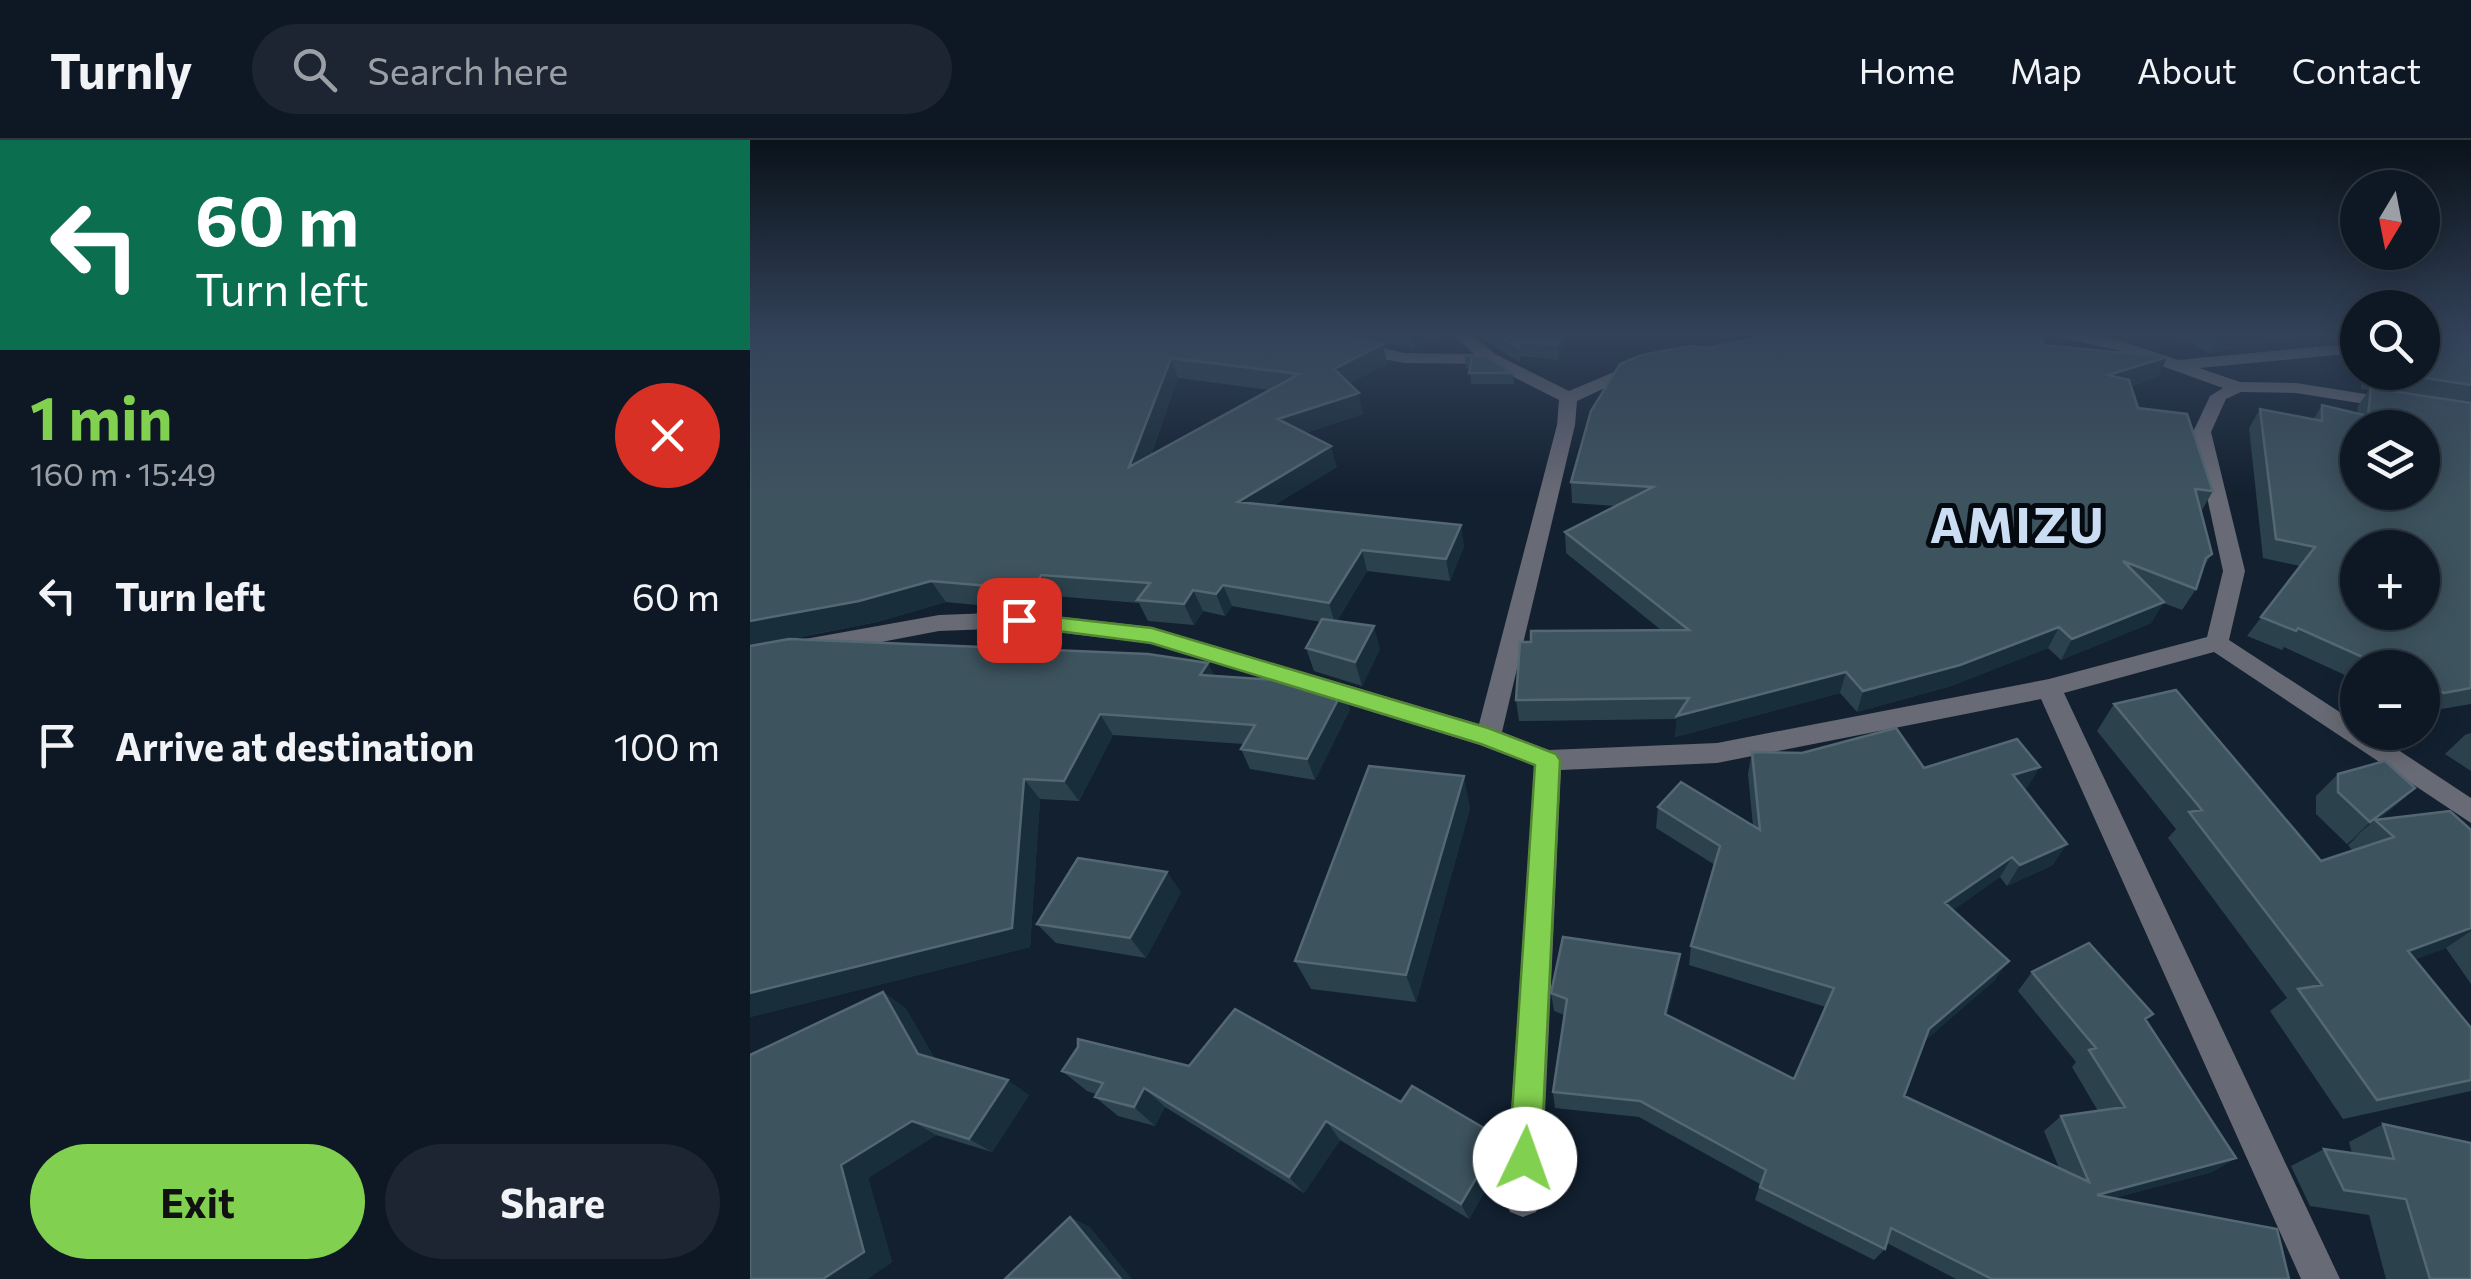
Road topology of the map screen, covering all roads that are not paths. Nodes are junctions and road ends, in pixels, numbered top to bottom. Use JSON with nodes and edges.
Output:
{"nodes":[{"id":1,"x":1547,"y":387,"type":"edge"},
{"id":2,"x":1591,"y":387,"type":"edge"},
{"id":3,"x":2238,"y":387,"type":"edge"},
{"id":4,"x":2247,"y":387,"type":"edge"},
{"id":5,"x":1568,"y":398,"type":"junction"},
{"id":6,"x":2427,"y":408,"type":"edge"},
{"id":7,"x":2216,"y":643,"type":"junction"},
{"id":8,"x":750,"y":658,"type":"edge"},
{"id":9,"x":2050,"y":688,"type":"junction"},
{"id":10,"x":1488,"y":737,"type":"junction"},
{"id":11,"x":1548,"y":760,"type":"junction"},
{"id":12,"x":2471,"y":812,"type":"edge"},
{"id":13,"x":1523,"y":1199,"type":"dead end"},
{"id":14,"x":2321,"y":1279,"type":"edge"}],
"edges":[{"from":1,"to":5,"type":"street"},
{"from":2,"to":5,"type":"street"},
{"from":3,"to":7,"type":"street"},
{"from":4,"to":6,"type":"street"},
{"from":5,"to":10,"type":"street"},
{"from":7,"to":9,"type":"street"},
{"from":7,"to":12,"type":"street"},
{"from":8,"to":10,"type":"street"},
{"from":9,"to":11,"type":"street"},
{"from":9,"to":14,"type":"street"},
{"from":10,"to":11,"type":"street"},
{"from":11,"to":13,"type":"street"}]}
